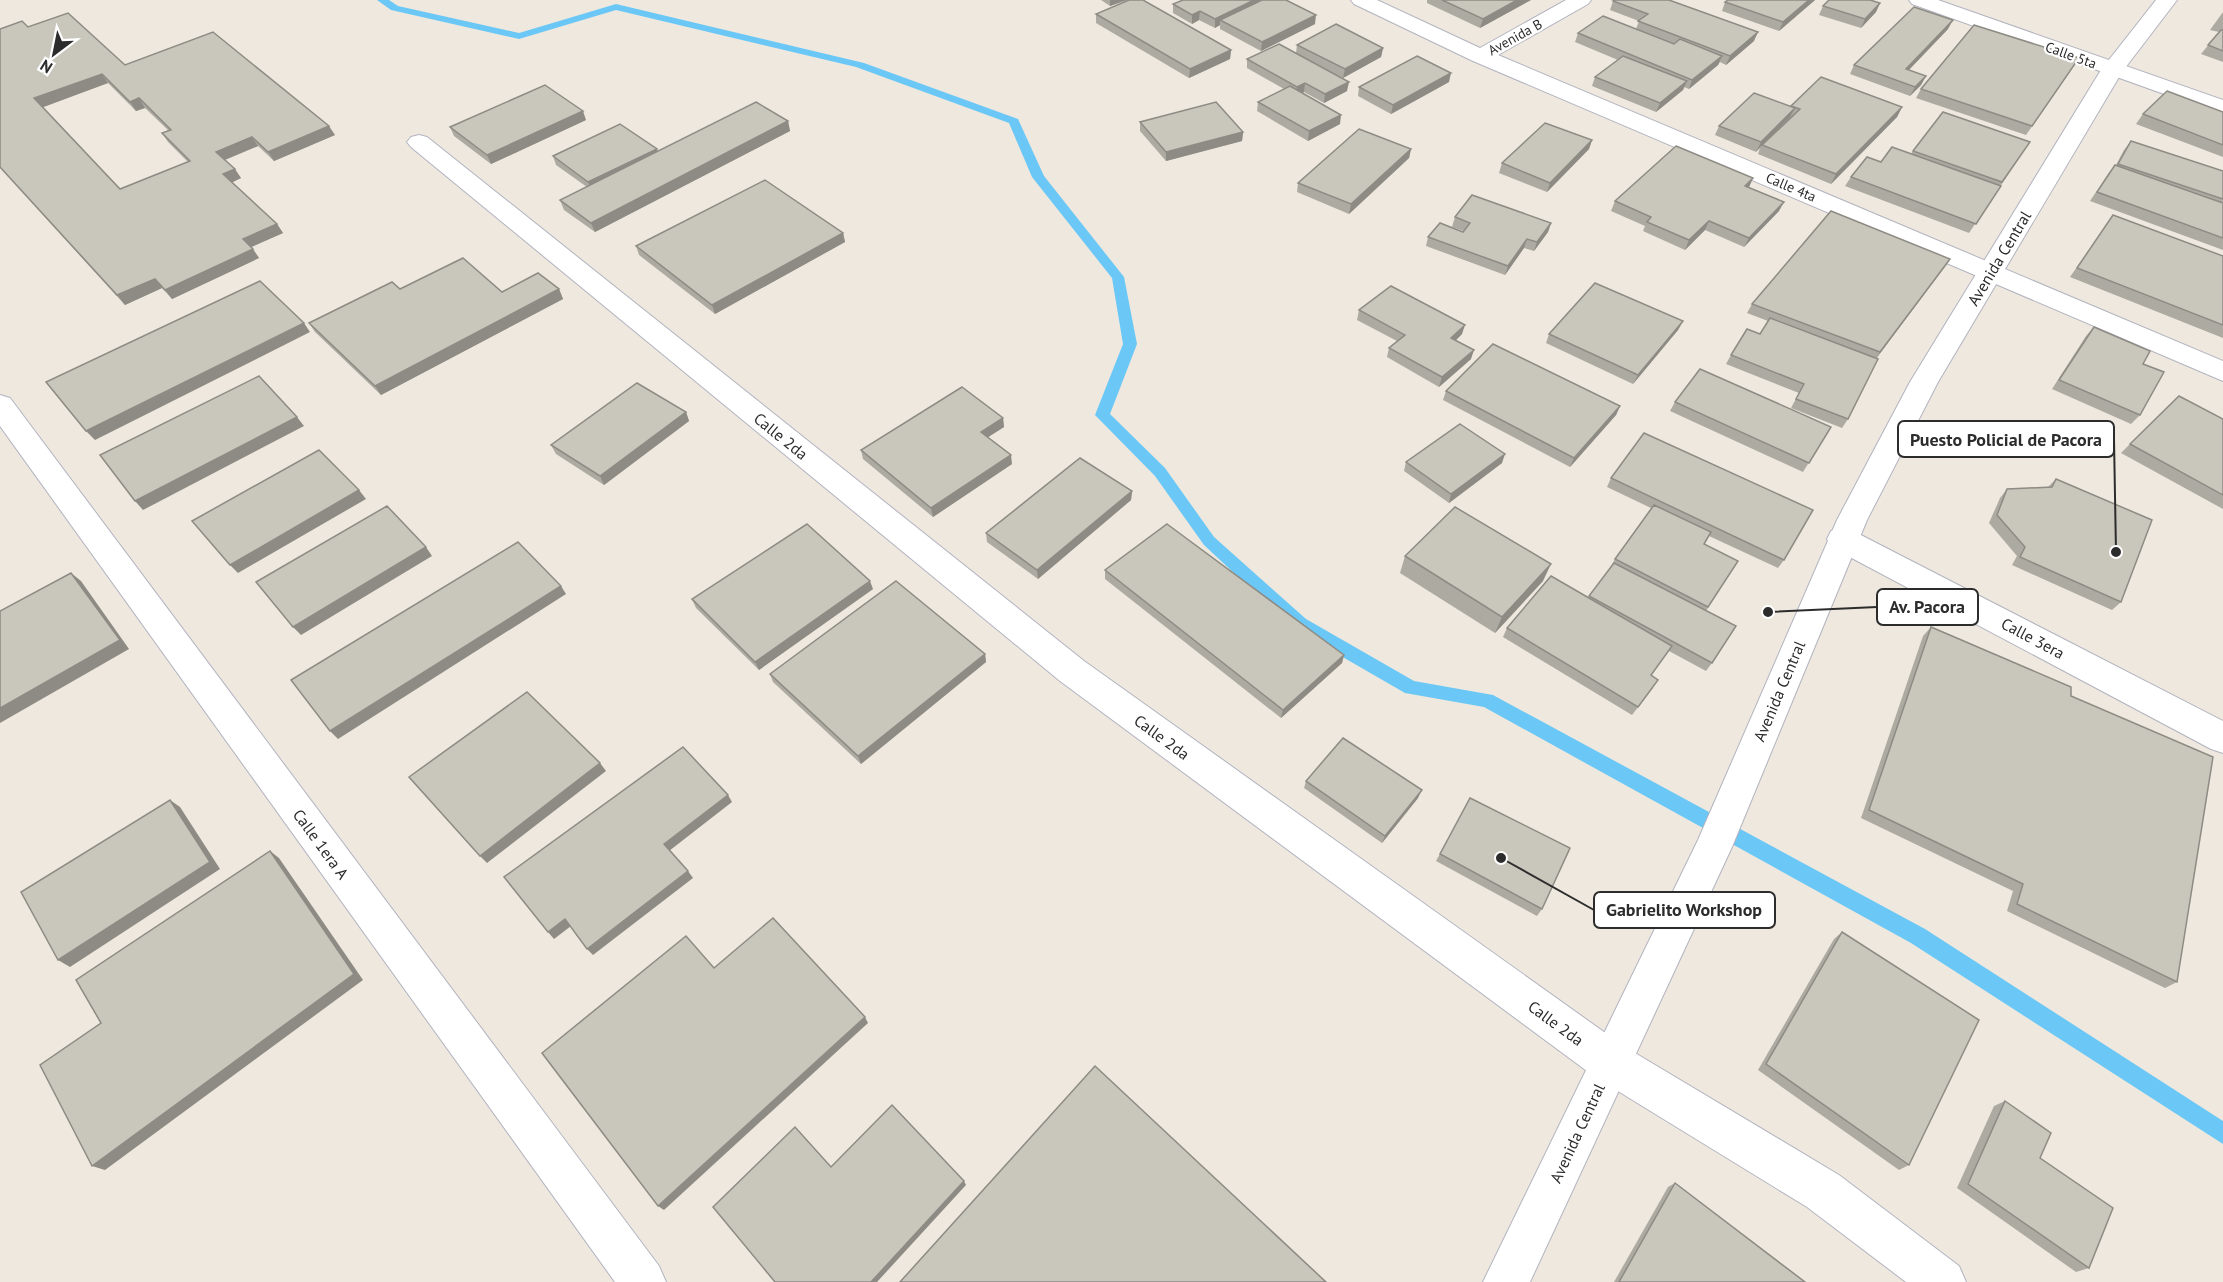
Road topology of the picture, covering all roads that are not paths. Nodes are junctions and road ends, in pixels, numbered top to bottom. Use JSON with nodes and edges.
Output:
{"nodes":[{"id":1,"x":1361,"y":0,"type":"edge"},
{"id":2,"x":1581,"y":0,"type":"edge"},
{"id":3,"x":1919,"y":0,"type":"edge"},
{"id":4,"x":2167,"y":0,"type":"edge"},
{"id":5,"x":1481,"y":56,"type":"junction"},
{"id":6,"x":2112,"y":70,"type":"junction"},
{"id":7,"x":2223,"y":108,"type":"edge"},
{"id":8,"x":419,"y":142,"type":"dead end"},
{"id":9,"x":1991,"y":271,"type":"junction"},
{"id":10,"x":2223,"y":372,"type":"edge"},
{"id":11,"x":0,"y":405,"type":"edge"},
{"id":12,"x":1842,"y":539,"type":"junction"},
{"id":13,"x":2223,"y":738,"type":"edge"},
{"id":14,"x":1610,"y":1062,"type":"junction"},
{"id":15,"x":643,"y":1282,"type":"edge"},
{"id":16,"x":1506,"y":1282,"type":"edge"},
{"id":17,"x":1943,"y":1282,"type":"edge"}],
"edges":[{"from":1,"to":5,"type":"street","name":"Calle 4ta"},
{"from":2,"to":5,"type":"street","name":"Avenida B"},
{"from":3,"to":6,"type":"street","name":"Calle 5ta"},
{"from":4,"to":6,"type":"street","name":"Avenida Central"},
{"from":5,"to":9,"type":"street","name":"Calle 4ta"},
{"from":6,"to":7,"type":"street","name":"Calle 5ta"},
{"from":6,"to":9,"type":"street","name":"Avenida Central"},
{"from":8,"to":14,"type":"street","name":"Calle 2da"},
{"from":9,"to":10,"type":"street","name":"Calle 4ta"},
{"from":9,"to":12,"type":"street","name":"Avenida Central"},
{"from":11,"to":15,"type":"street","name":"Calle 1era A"},
{"from":12,"to":13,"type":"street","name":"Calle 3era"},
{"from":12,"to":14,"type":"street","name":"Avenida Central"},
{"from":14,"to":16,"type":"street","name":"Avenida Central"},
{"from":14,"to":17,"type":"street","name":"Calle 2da"}]}
